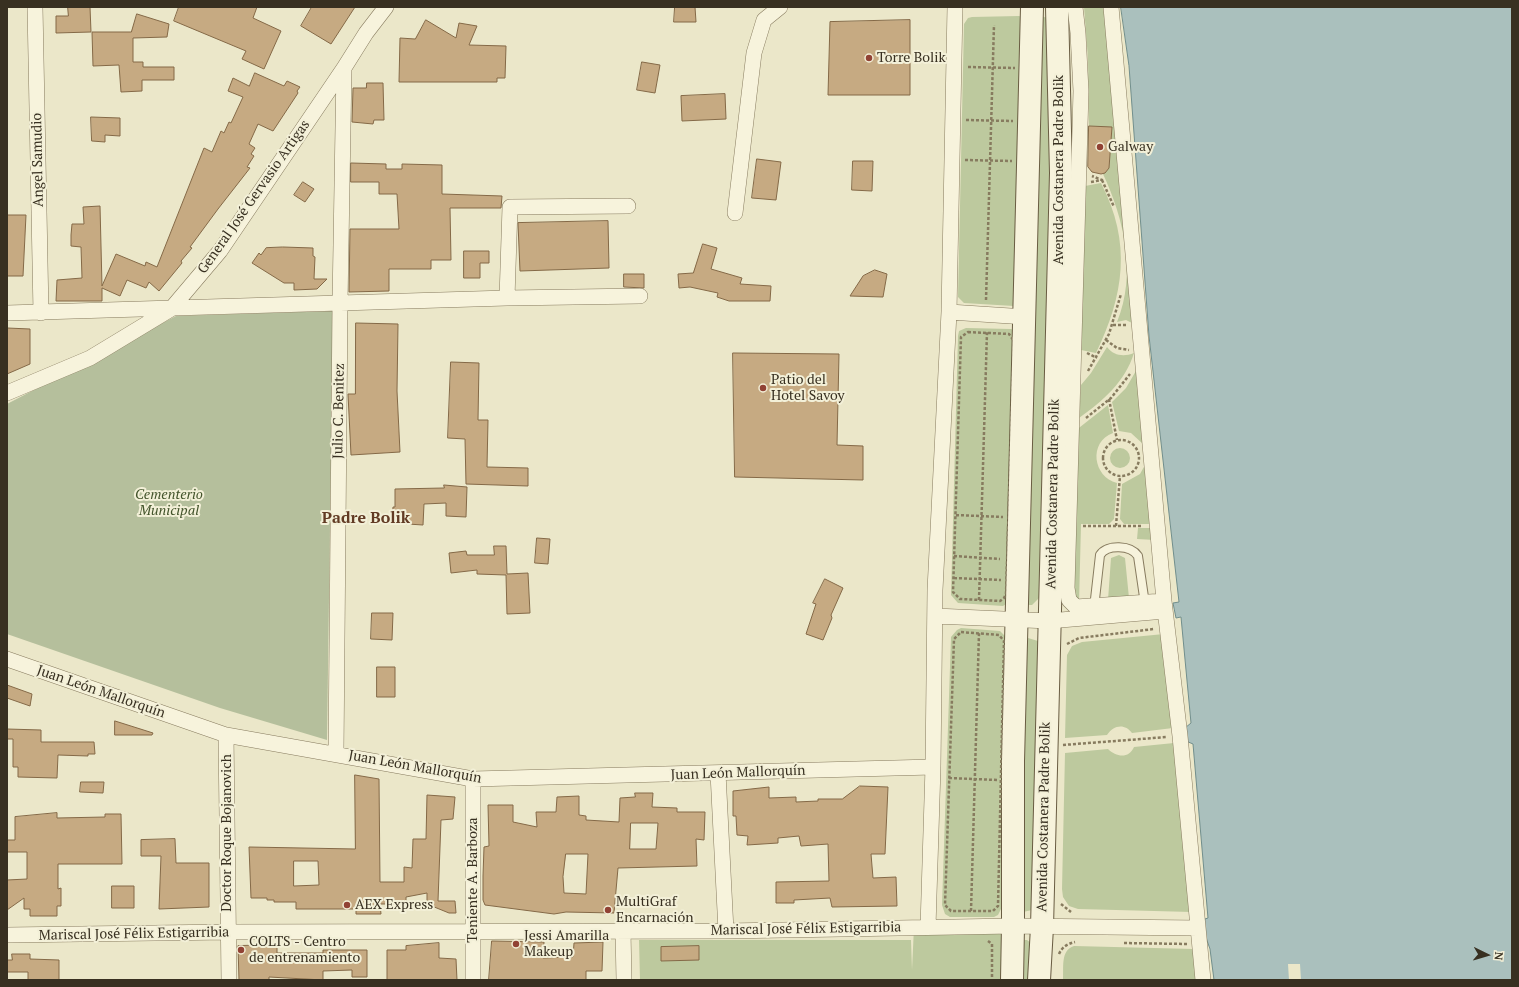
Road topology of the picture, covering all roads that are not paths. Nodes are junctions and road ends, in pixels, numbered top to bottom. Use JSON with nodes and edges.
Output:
{"nodes":[{"id":1,"x":35,"y":7,"type":"edge"},
{"id":2,"x":386,"y":7,"type":"edge"},
{"id":3,"x":780,"y":7,"type":"edge"},
{"id":4,"x":955,"y":7,"type":"edge"},
{"id":5,"x":1032,"y":7,"type":"edge"},
{"id":6,"x":1057,"y":7,"type":"edge"},
{"id":7,"x":1075,"y":7,"type":"edge"},
{"id":8,"x":1111,"y":7,"type":"edge"},
{"id":9,"x":344,"y":68,"type":"junction"},
{"id":10,"x":628,"y":206,"type":"dead end"},
{"id":11,"x":735,"y":213,"type":"dead end"},
{"id":12,"x":640,"y":296,"type":"dead end"},
{"id":13,"x":507,"y":298,"type":"junction"},
{"id":14,"x":340,"y":303,"type":"junction"},
{"id":15,"x":171,"y":309,"type":"junction"},
{"id":16,"x":948,"y":312,"type":"junction"},
{"id":17,"x":7,"y":313,"type":"edge"},
{"id":18,"x":41,"y":313,"type":"junction"},
{"id":19,"x":1026,"y":317,"type":"junction"},
{"id":20,"x":7,"y":393,"type":"edge"},
{"id":21,"x":1145,"y":607,"type":"junction"},
{"id":22,"x":1168,"y":608,"type":"junction"},
{"id":23,"x":1093,"y":611,"type":"junction"},
{"id":24,"x":935,"y":616,"type":"junction"},
{"id":25,"x":1017,"y":619,"type":"junction"},
{"id":26,"x":1049,"y":621,"type":"junction"},
{"id":27,"x":7,"y":659,"type":"edge"},
{"id":28,"x":226,"y":735,"type":"junction"},
{"id":29,"x":336,"y":753,"type":"junction"},
{"id":30,"x":933,"y":767,"type":"junction"},
{"id":31,"x":718,"y":773,"type":"junction"},
{"id":32,"x":473,"y":779,"type":"junction"},
{"id":33,"x":1013,"y":926,"type":"junction"},
{"id":34,"x":928,"y":927,"type":"junction"},
{"id":35,"x":1042,"y":927,"type":"junction"},
{"id":36,"x":1200,"y":928,"type":"junction"},
{"id":37,"x":472,"y":931,"type":"junction"},
{"id":38,"x":624,"y":931,"type":"junction"},
{"id":39,"x":726,"y":931,"type":"junction"},
{"id":40,"x":228,"y":932,"type":"junction"},
{"id":41,"x":7,"y":936,"type":"edge"},
{"id":42,"x":228,"y":980,"type":"edge"},
{"id":43,"x":473,"y":980,"type":"edge"},
{"id":44,"x":624,"y":980,"type":"edge"},
{"id":45,"x":1012,"y":980,"type":"edge"},
{"id":46,"x":1039,"y":980,"type":"edge"},
{"id":47,"x":1203,"y":980,"type":"edge"}],
"edges":[{"from":1,"to":18,"type":"street","name":"Angel Samudio"},
{"from":2,"to":9,"type":"street","name":"General José Gervasio Artigas"},
{"from":3,"to":11,"type":"street"},
{"from":4,"to":16,"type":"street"},
{"from":5,"to":19,"type":"main road","name":"Avenida Costanera Padre Bolik"},
{"from":6,"to":26,"type":"main road","name":"Avenida Costanera Padre Bolik"},
{"from":7,"to":23,"type":"street"},
{"from":8,"to":22,"type":"street"},
{"from":9,"to":14,"type":"street","name":"Julio C. Benitez"},
{"from":9,"to":15,"type":"street","name":"General José Gervasio Artigas"},
{"from":10,"to":13,"type":"street"},
{"from":12,"to":13,"type":"street"},
{"from":13,"to":14,"type":"street"},
{"from":14,"to":15,"type":"street"},
{"from":14,"to":29,"type":"street","name":"Julio C. Benitez"},
{"from":15,"to":18,"type":"street"},
{"from":15,"to":20,"type":"street"},
{"from":16,"to":19,"type":"street"},
{"from":16,"to":24,"type":"street"},
{"from":17,"to":18,"type":"street"},
{"from":19,"to":25,"type":"main road","name":"Avenida Costanera Padre Bolik"},
{"from":21,"to":22,"type":"street"},
{"from":21,"to":23,"type":"street"},
{"from":21,"to":23,"type":"lane"},
{"from":22,"to":36,"type":"street"},
{"from":23,"to":26,"type":"street"},
{"from":24,"to":25,"type":"street"},
{"from":24,"to":30,"type":"street"},
{"from":25,"to":26,"type":"street"},
{"from":25,"to":33,"type":"main road","name":"Avenida Costanera Padre Bolik"},
{"from":26,"to":35,"type":"main road","name":"Avenida Costanera Padre Bolik"},
{"from":27,"to":28,"type":"street","name":"Juan León Mallorquín"},
{"from":28,"to":29,"type":"street","name":"Juan León Mallorquín"},
{"from":28,"to":40,"type":"street","name":"Doctor Roque Bojanovich"},
{"from":29,"to":32,"type":"street","name":"Juan León Mallorquín"},
{"from":30,"to":31,"type":"street","name":"Juan León Mallorquín"},
{"from":30,"to":34,"type":"street"},
{"from":31,"to":32,"type":"street","name":"Juan León Mallorquín"},
{"from":31,"to":39,"type":"street"},
{"from":32,"to":37,"type":"street","name":"Teniente A. Barboza"},
{"from":33,"to":34,"type":"street","name":"Mariscal José Félix Estigarribia"},
{"from":33,"to":35,"type":"street","name":"Mariscal José Félix Estigarribia"},
{"from":33,"to":45,"type":"main road","name":"Avenida Costanera Padre Bolik"},
{"from":34,"to":39,"type":"street","name":"Mariscal José Félix Estigarribia"},
{"from":35,"to":36,"type":"street","name":"Mariscal José Félix Estigarribia"},
{"from":35,"to":46,"type":"main road","name":"Avenida Costanera Padre Bolik"},
{"from":36,"to":47,"type":"street"},
{"from":37,"to":38,"type":"street","name":"Mariscal José Félix Estigarribia"},
{"from":37,"to":40,"type":"street","name":"Mariscal José Félix Estigarribia"},
{"from":37,"to":43,"type":"street","name":"Teniente A. Barboza"},
{"from":38,"to":39,"type":"street","name":"Mariscal José Félix Estigarribia"},
{"from":38,"to":44,"type":"street"},
{"from":40,"to":41,"type":"street","name":"Mariscal José Félix Estigarribia"},
{"from":40,"to":42,"type":"street","name":"Doctor Roque Bojanovich"}]}
